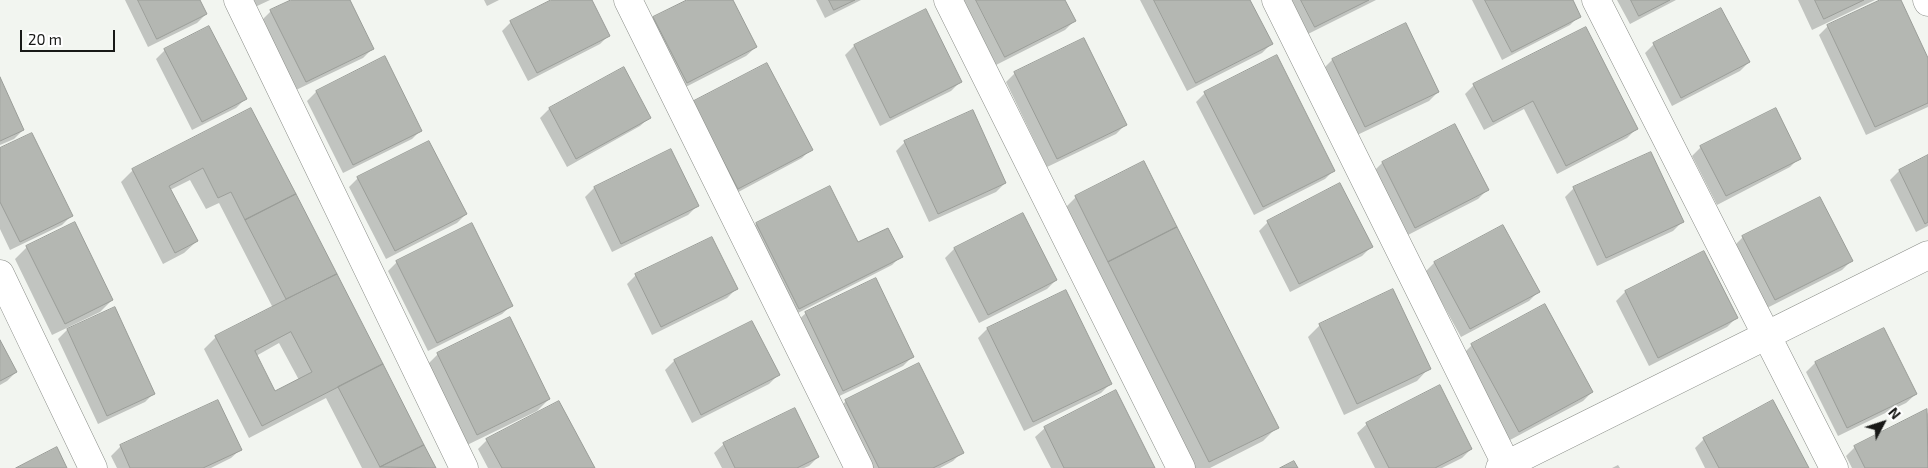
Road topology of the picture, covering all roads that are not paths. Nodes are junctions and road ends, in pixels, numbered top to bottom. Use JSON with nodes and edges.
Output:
{"nodes":[{"id":1,"x":238,"y":0,"type":"edge"},
{"id":2,"x":628,"y":0,"type":"edge"},
{"id":3,"x":948,"y":0,"type":"edge"},
{"id":4,"x":1276,"y":0,"type":"edge"},
{"id":5,"x":1596,"y":0,"type":"edge"},
{"id":6,"x":1928,"y":255,"type":"edge"},
{"id":7,"x":0,"y":274,"type":"edge"},
{"id":8,"x":1767,"y":335,"type":"junction"},
{"id":9,"x":1504,"y":467,"type":"edge"},
{"id":10,"x":93,"y":468,"type":"edge"},
{"id":11,"x":464,"y":468,"type":"edge"},
{"id":12,"x":859,"y":468,"type":"edge"},
{"id":13,"x":1181,"y":468,"type":"edge"},
{"id":14,"x":1834,"y":468,"type":"edge"}],
"edges":[{"from":1,"to":11,"type":"street"},
{"from":2,"to":12,"type":"street"},
{"from":3,"to":13,"type":"street"},
{"from":4,"to":9,"type":"street"},
{"from":5,"to":8,"type":"street"},
{"from":6,"to":8,"type":"street"},
{"from":7,"to":10,"type":"street"},
{"from":8,"to":9,"type":"street"},
{"from":8,"to":14,"type":"street"}]}
